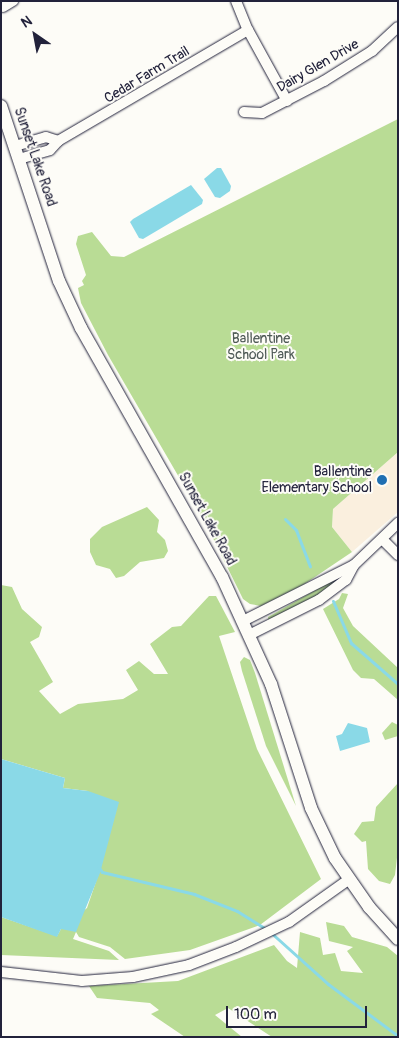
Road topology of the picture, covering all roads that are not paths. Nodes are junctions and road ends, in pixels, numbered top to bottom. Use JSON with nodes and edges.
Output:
{"nodes":[{"id":1,"x":13,"y":1,"type":"edge"},
{"id":2,"x":236,"y":1,"type":"edge"},
{"id":3,"x":4,"y":7,"type":"dead end"},
{"id":4,"x":398,"y":27,"type":"edge"},
{"id":5,"x":248,"y":30,"type":"junction"},
{"id":6,"x":287,"y":100,"type":"junction"},
{"id":7,"x":1,"y":106,"type":"edge"},
{"id":8,"x":244,"y":112,"type":"dead end"},
{"id":9,"x":58,"y":140,"type":"junction"},
{"id":10,"x":15,"y":146,"type":"junction"},
{"id":11,"x":19,"y":159,"type":"junction"},
{"id":12,"x":398,"y":523,"type":"edge"},
{"id":13,"x":382,"y":540,"type":"junction"},
{"id":14,"x":398,"y":555,"type":"edge"},
{"id":15,"x":354,"y":565,"type":"junction"},
{"id":16,"x":243,"y":621,"type":"junction"},
{"id":17,"x":250,"y":636,"type":"junction"},
{"id":18,"x":348,"y":880,"type":"junction"},
{"id":19,"x":398,"y":939,"type":"edge"},
{"id":20,"x":1,"y":972,"type":"edge"}],
"edges":[{"from":1,"to":3,"type":"street"},
{"from":2,"to":5,"type":"street"},
{"from":4,"to":6,"type":"street","name":"Dairy Glen Drive"},
{"from":5,"to":6,"type":"street"},
{"from":5,"to":9,"type":"street","name":"Cedar Farm Trail"},
{"from":6,"to":8,"type":"street","name":"Dairy Glen Drive"},
{"from":7,"to":10,"type":"main road","name":"Sunset Lake Road"},
{"from":9,"to":10,"type":"street","name":"Cedar Farm Trail"},
{"from":9,"to":11,"type":"street","name":"Cedar Farm Trail"},
{"from":10,"to":11,"type":"main road","name":"Sunset Lake Road"},
{"from":11,"to":16,"type":"main road","name":"Sunset Lake Road"},
{"from":12,"to":13,"type":"street"},
{"from":13,"to":14,"type":"street"},
{"from":13,"to":15,"type":"street"},
{"from":15,"to":16,"type":"street"},
{"from":15,"to":17,"type":"street"},
{"from":16,"to":17,"type":"main road","name":"Sunset Lake Road"},
{"from":17,"to":18,"type":"main road","name":"Sunset Lake Road"},
{"from":18,"to":19,"type":"main road","name":"Sunset Lake Road"},
{"from":18,"to":20,"type":"street"}]}
